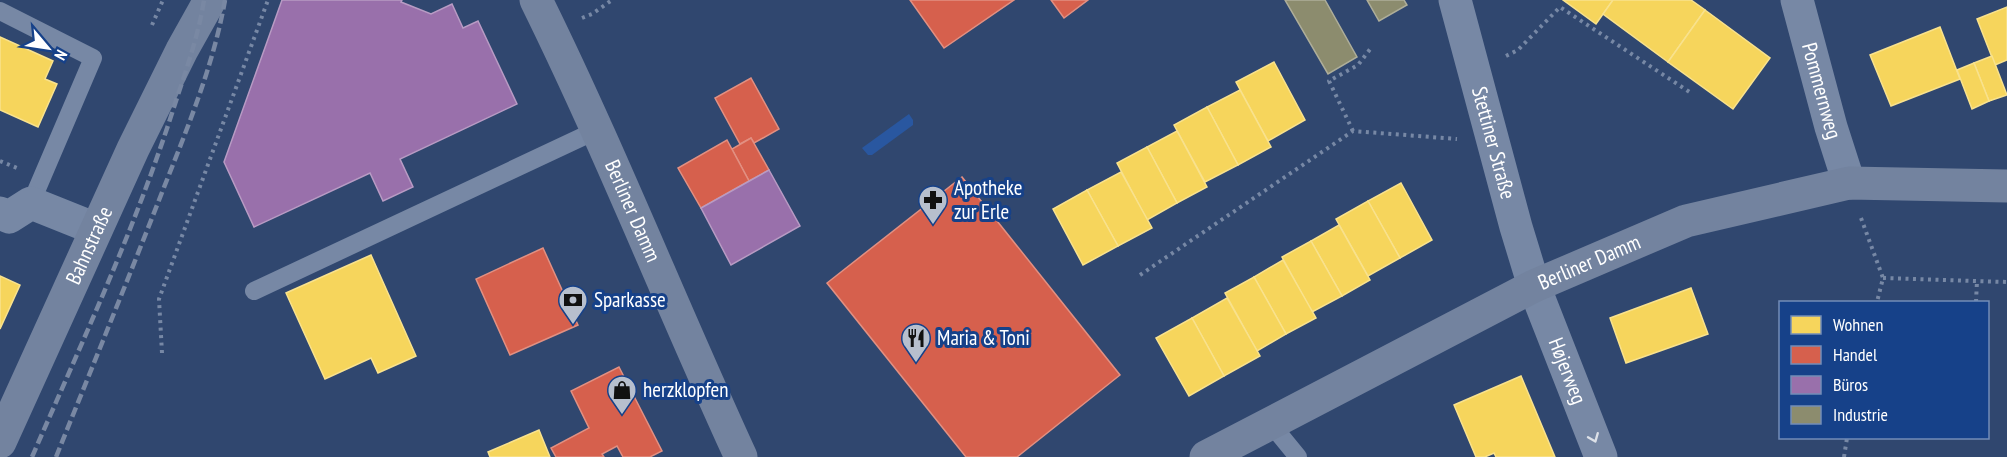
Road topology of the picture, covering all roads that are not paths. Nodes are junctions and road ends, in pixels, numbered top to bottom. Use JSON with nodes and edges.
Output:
{"nodes":[{"id":1,"x":195,"y":0,"type":"edge"},
{"id":2,"x":210,"y":0,"type":"edge"},
{"id":3,"x":536,"y":0,"type":"edge"},
{"id":4,"x":1455,"y":0,"type":"edge"},
{"id":5,"x":1797,"y":0,"type":"edge"},
{"id":6,"x":0,"y":11,"type":"edge"},
{"id":7,"x":182,"y":50,"type":"junction"},
{"id":8,"x":597,"y":130,"type":"junction"},
{"id":9,"x":1849,"y":183,"type":"junction"},
{"id":10,"x":2007,"y":186,"type":"edge"},
{"id":11,"x":31,"y":203,"type":"junction"},
{"id":12,"x":0,"y":213,"type":"edge"},
{"id":13,"x":96,"y":229,"type":"junction"},
{"id":14,"x":1534,"y":286,"type":"junction"},
{"id":15,"x":254,"y":291,"type":"dead end"},
{"id":16,"x":1271,"y":424,"type":"junction"},
{"id":17,"x":0,"y":442,"type":"edge"},
{"id":18,"x":741,"y":457,"type":"edge"},
{"id":19,"x":1206,"y":457,"type":"edge"},
{"id":20,"x":1298,"y":457,"type":"edge"},
{"id":21,"x":1601,"y":457,"type":"edge"}],
"edges":[{"from":1,"to":7,"type":"main road","name":"Bahnstraße"},
{"from":2,"to":7,"type":"main road","name":"Bahnstraße"},
{"from":3,"to":8,"type":"main road","name":"Berliner Damm"},
{"from":4,"to":14,"type":"street","name":"Stettiner Straße"},
{"from":5,"to":9,"type":"street","name":"Pommernweg"},
{"from":6,"to":11,"type":"lane"},
{"from":7,"to":13,"type":"main road","name":"Bahnstraße"},
{"from":8,"to":15,"type":"lane"},
{"from":8,"to":18,"type":"main road","name":"Berliner Damm"},
{"from":9,"to":10,"type":"main road","name":"Berliner Damm"},
{"from":9,"to":14,"type":"main road","name":"Berliner Damm"},
{"from":11,"to":12,"type":"street"},
{"from":11,"to":13,"type":"street"},
{"from":13,"to":17,"type":"main road","name":"Bahnstraße"},
{"from":14,"to":16,"type":"main road","name":"Berliner Damm"},
{"from":14,"to":21,"type":"street","name":"Højerweg","one_way":true},
{"from":16,"to":19,"type":"main road","name":"Berliner Damm"},
{"from":16,"to":20,"type":"lane"}]}
